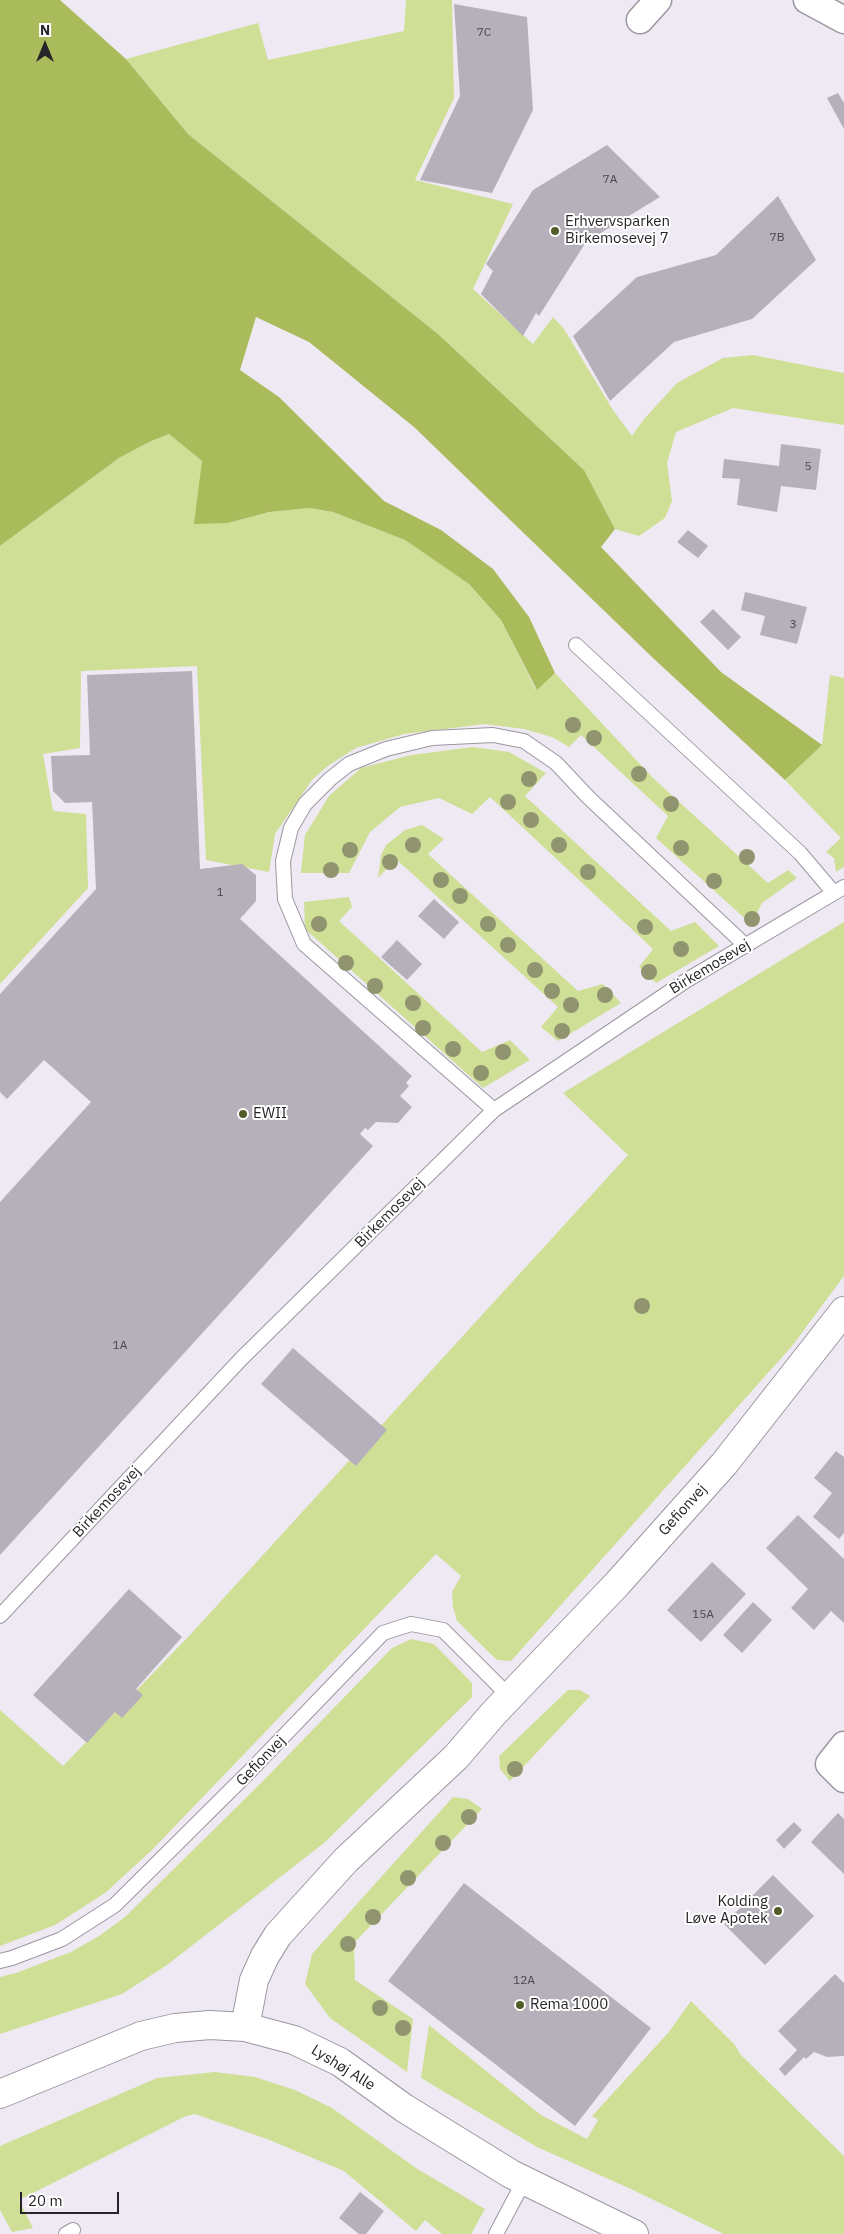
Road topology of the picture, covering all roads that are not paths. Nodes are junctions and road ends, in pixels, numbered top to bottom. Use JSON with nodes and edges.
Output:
{"nodes":[{"id":1,"x":658,"y":0,"type":"edge"},
{"id":2,"x":807,"y":0,"type":"edge"},
{"id":3,"x":640,"y":20,"type":"dead end"},
{"id":4,"x":844,"y":20,"type":"edge"},
{"id":5,"x":576,"y":645,"type":"dead end"},
{"id":6,"x":839,"y":890,"type":"edge"},
{"id":7,"x":746,"y":946,"type":"junction"},
{"id":8,"x":494,"y":1110,"type":"junction"},
{"id":9,"x":844,"y":1311,"type":"edge"},
{"id":10,"x":0,"y":1616,"type":"edge"},
{"id":11,"x":510,"y":1698,"type":"junction"},
{"id":12,"x":844,"y":1745,"type":"edge"},
{"id":13,"x":844,"y":1779,"type":"edge"},
{"id":14,"x":0,"y":1961,"type":"edge"},
{"id":15,"x":245,"y":2027,"type":"junction"},
{"id":16,"x":0,"y":2094,"type":"edge"},
{"id":17,"x":524,"y":2181,"type":"junction"},
{"id":18,"x":496,"y":2234,"type":"edge"},
{"id":19,"x":634,"y":2234,"type":"edge"}],
"edges":[{"from":1,"to":3,"type":"street"},
{"from":2,"to":4,"type":"street"},
{"from":5,"to":6,"type":"lane"},
{"from":6,"to":7,"type":"lane","name":"Birkemosevej"},
{"from":7,"to":8,"type":"lane","name":"Birkemosevej"},
{"from":7,"to":8,"type":"lane"},
{"from":8,"to":10,"type":"lane","name":"Birkemosevej"},
{"from":9,"to":11,"type":"street","name":"Gefionvej"},
{"from":11,"to":14,"type":"lane","name":"Gefionvej"},
{"from":11,"to":15,"type":"street","name":"Gefionvej"},
{"from":12,"to":13,"type":"street"},
{"from":15,"to":16,"type":"street","name":"Lyshøj Alle"},
{"from":15,"to":17,"type":"street","name":"Lyshøj Alle"},
{"from":17,"to":18,"type":"lane"},
{"from":17,"to":19,"type":"street","name":"Lyshøj Alle"}]}
